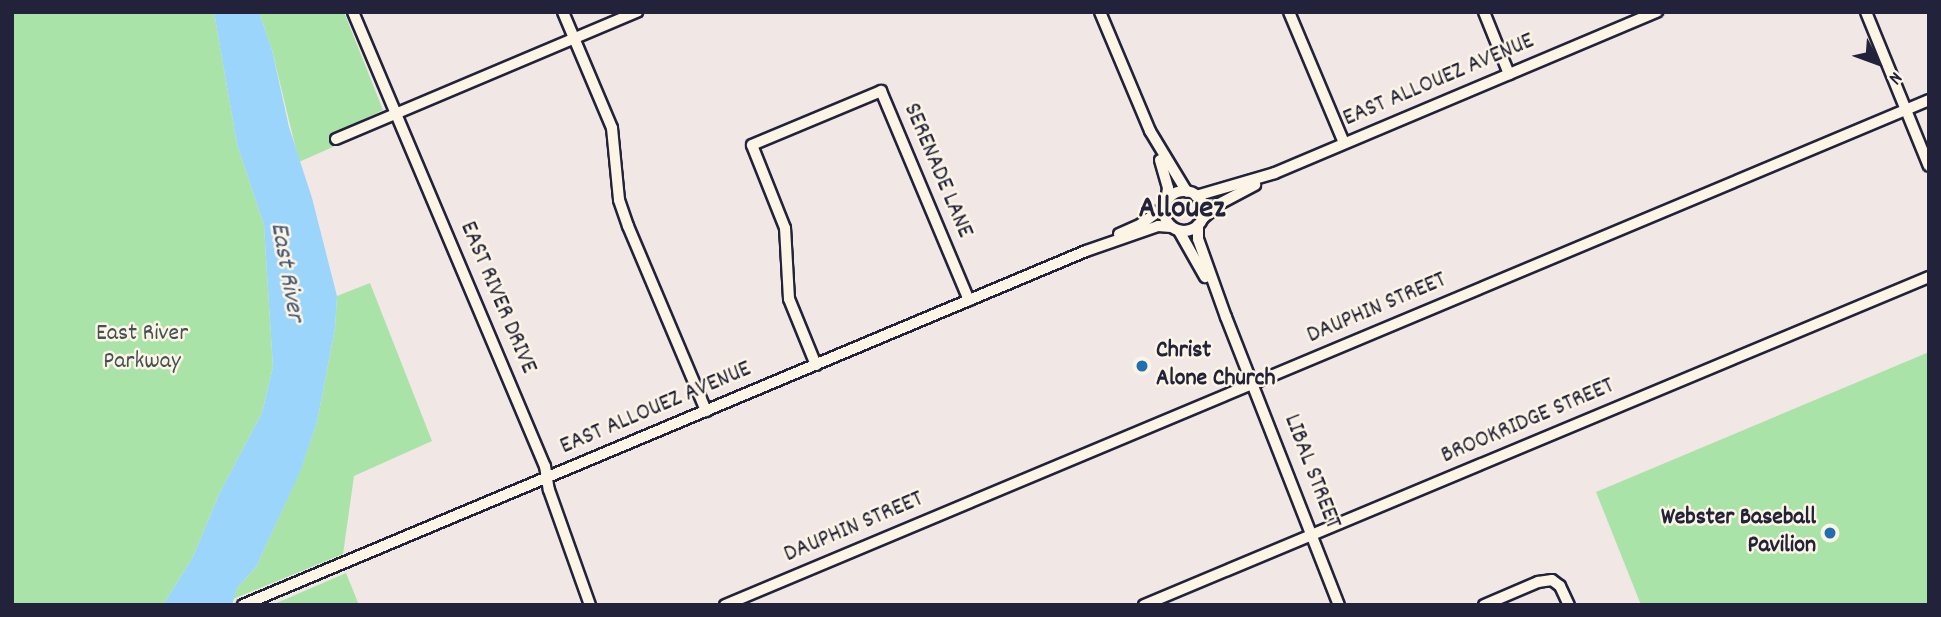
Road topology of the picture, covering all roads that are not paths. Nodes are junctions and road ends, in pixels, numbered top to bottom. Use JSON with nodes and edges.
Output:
{"nodes":[{"id":1,"x":353,"y":12,"type":"edge"},
{"id":2,"x":563,"y":12,"type":"edge"},
{"id":3,"x":637,"y":12,"type":"edge"},
{"id":4,"x":1100,"y":12,"type":"edge"},
{"id":5,"x":1289,"y":12,"type":"edge"},
{"id":6,"x":1484,"y":12,"type":"edge"},
{"id":7,"x":1657,"y":12,"type":"edge"},
{"id":8,"x":1866,"y":12,"type":"edge"},
{"id":9,"x":574,"y":39,"type":"junction"},
{"id":10,"x":1509,"y":74,"type":"junction"},
{"id":11,"x":1929,"y":100,"type":"edge"},
{"id":12,"x":1906,"y":110,"type":"junction"},
{"id":13,"x":397,"y":113,"type":"junction"},
{"id":14,"x":1150,"y":131,"type":"junction"},
{"id":15,"x":336,"y":139,"type":"dead end"},
{"id":16,"x":1343,"y":144,"type":"junction"},
{"id":17,"x":1929,"y":166,"type":"edge"},
{"id":18,"x":1275,"y":173,"type":"junction"},
{"id":19,"x":1191,"y":194,"type":"junction"},
{"id":20,"x":1165,"y":204,"type":"junction"},
{"id":21,"x":1200,"y":222,"type":"junction"},
{"id":22,"x":1175,"y":229,"type":"junction"},
{"id":23,"x":1086,"y":251,"type":"junction"},
{"id":24,"x":1929,"y":277,"type":"edge"},
{"id":25,"x":969,"y":300,"type":"junction"},
{"id":26,"x":1226,"y":317,"type":"junction"},
{"id":27,"x":816,"y":365,"type":"junction"},
{"id":28,"x":1254,"y":384,"type":"junction"},
{"id":29,"x":706,"y":411,"type":"junction"},
{"id":30,"x":545,"y":478,"type":"junction"},
{"id":31,"x":1313,"y":534,"type":"junction"},
{"id":32,"x":243,"y":605,"type":"edge"},
{"id":33,"x":590,"y":605,"type":"edge"},
{"id":34,"x":725,"y":605,"type":"edge"},
{"id":35,"x":1144,"y":605,"type":"edge"},
{"id":36,"x":1339,"y":605,"type":"edge"},
{"id":37,"x":1484,"y":605,"type":"edge"},
{"id":38,"x":1569,"y":605,"type":"edge"}],
"edges":[{"from":1,"to":13,"type":"street","name":"EAST RIVER DRIVE"},
{"from":2,"to":9,"type":"street"},
{"from":3,"to":9,"type":"street"},
{"from":4,"to":14,"type":"street"},
{"from":5,"to":16,"type":"street"},
{"from":6,"to":10,"type":"street"},
{"from":7,"to":10,"type":"street","name":"EAST ALLOUEZ AVENUE"},
{"from":8,"to":12,"type":"street"},
{"from":9,"to":13,"type":"street"},
{"from":9,"to":29,"type":"street"},
{"from":10,"to":16,"type":"street","name":"EAST ALLOUEZ AVENUE"},
{"from":11,"to":12,"type":"street","name":"DAUPHIN STREET"},
{"from":12,"to":17,"type":"street"},
{"from":12,"to":28,"type":"street","name":"DAUPHIN STREET"},
{"from":13,"to":15,"type":"street"},
{"from":13,"to":30,"type":"street","name":"EAST RIVER DRIVE"},
{"from":14,"to":19,"type":"street"},
{"from":14,"to":20,"type":"street"},
{"from":16,"to":18,"type":"street","name":"EAST ALLOUEZ AVENUE"},
{"from":18,"to":19,"type":"street","name":"EAST ALLOUEZ AVENUE"},
{"from":18,"to":21,"type":"street","name":"EAST ALLOUEZ AVENUE"},
{"from":19,"to":20,"type":"street"},
{"from":19,"to":21,"type":"street"},
{"from":20,"to":22,"type":"street"},
{"from":20,"to":23,"type":"street","name":"EAST ALLOUEZ AVENUE"},
{"from":21,"to":22,"type":"street"},
{"from":21,"to":26,"type":"street","name":"LIBAL STREET"},
{"from":22,"to":23,"type":"street","name":"EAST ALLOUEZ AVENUE"},
{"from":22,"to":26,"type":"street","name":"LIBAL STREET"},
{"from":23,"to":25,"type":"street","name":"EAST ALLOUEZ AVENUE"},
{"from":24,"to":31,"type":"street","name":"BROOKRIDGE STREET"},
{"from":25,"to":27,"type":"street","name":"EAST ALLOUEZ AVENUE"},
{"from":25,"to":27,"type":"street","name":"SERENADE LANE"},
{"from":26,"to":28,"type":"street","name":"LIBAL STREET"},
{"from":27,"to":29,"type":"street","name":"EAST ALLOUEZ AVENUE"},
{"from":28,"to":31,"type":"street","name":"LIBAL STREET"},
{"from":28,"to":34,"type":"street","name":"DAUPHIN STREET"},
{"from":29,"to":30,"type":"street","name":"EAST ALLOUEZ AVENUE"},
{"from":30,"to":32,"type":"street","name":"EAST ALLOUEZ AVENUE"},
{"from":30,"to":33,"type":"street","name":"EAST RIVER DRIVE"},
{"from":31,"to":35,"type":"street","name":"BROOKRIDGE STREET"},
{"from":31,"to":36,"type":"street","name":"LIBAL STREET"},
{"from":37,"to":38,"type":"street"}]}
